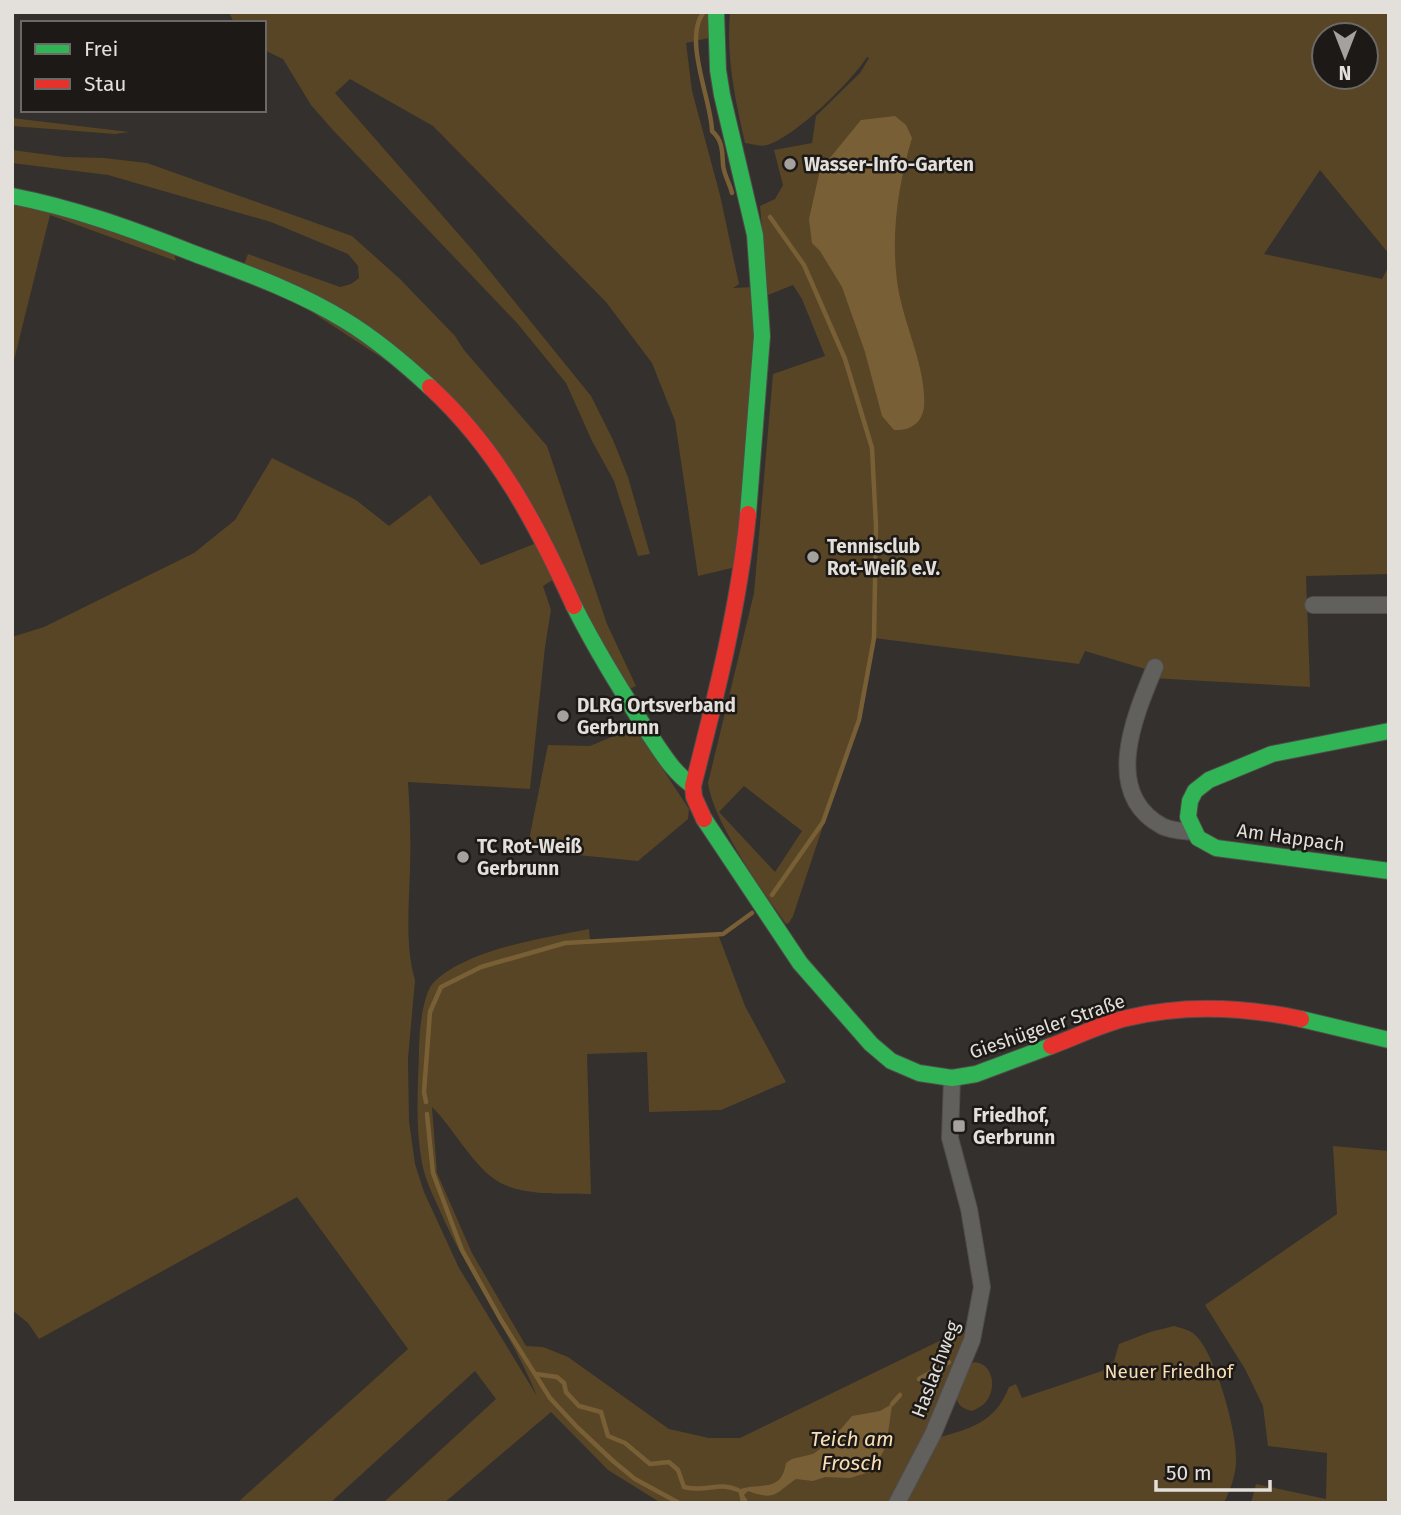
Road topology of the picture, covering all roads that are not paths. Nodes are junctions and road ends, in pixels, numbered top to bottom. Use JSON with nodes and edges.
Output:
{"nodes":[{"id":1,"x":716,"y":12,"type":"edge"},
{"id":2,"x":12,"y":196,"type":"edge"},
{"id":3,"x":1313,"y":605,"type":"dead end"},
{"id":4,"x":1389,"y":605,"type":"edge"},
{"id":5,"x":1155,"y":667,"type":"dead end"},
{"id":6,"x":1389,"y":731,"type":"edge"},
{"id":7,"x":694,"y":792,"type":"junction"},
{"id":8,"x":1194,"y":832,"type":"junction"},
{"id":9,"x":1389,"y":871,"type":"edge"},
{"id":10,"x":1389,"y":1040,"type":"edge"},
{"id":11,"x":951,"y":1078,"type":"junction"},
{"id":12,"x":897,"y":1503,"type":"edge"}],
"edges":[{"from":1,"to":7,"type":"street"},
{"from":2,"to":7,"type":"street"},
{"from":3,"to":4,"type":"street"},
{"from":5,"to":8,"type":"street","name":"Am Happach"},
{"from":6,"to":8,"type":"street"},
{"from":7,"to":11,"type":"street","name":"Gieshügeler Straße"},
{"from":8,"to":9,"type":"street","name":"Am Happach"},
{"from":10,"to":11,"type":"street","name":"Gieshügeler Straße"},
{"from":11,"to":12,"type":"street","name":"Haslachweg"}]}
